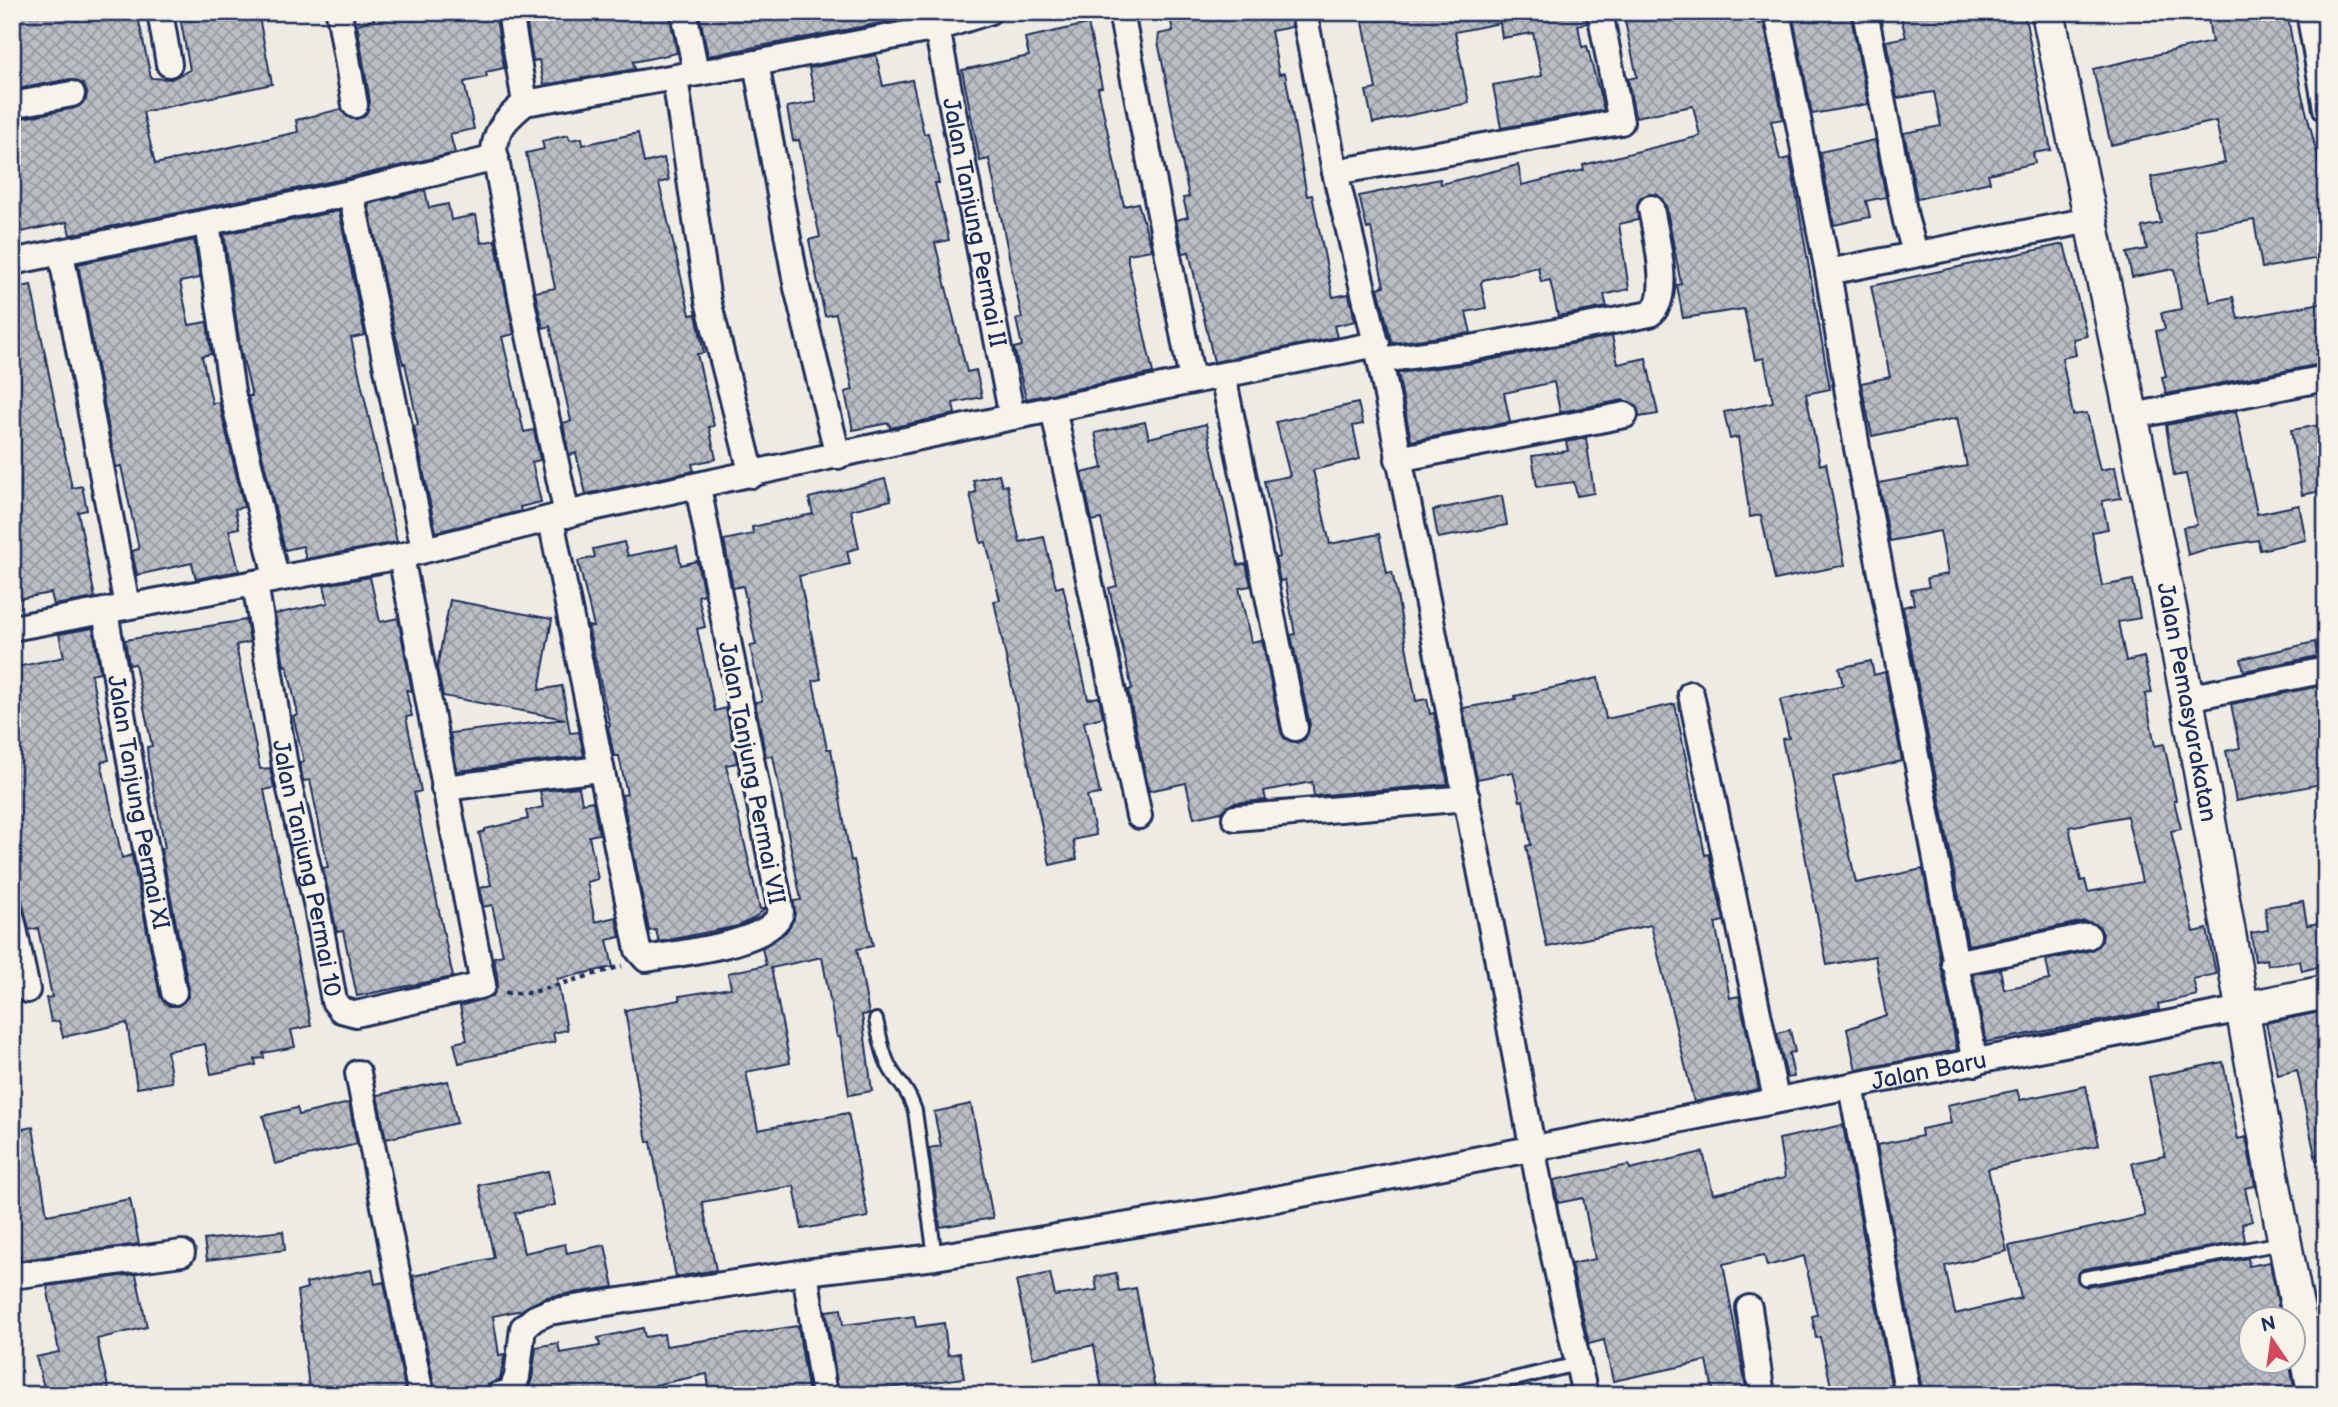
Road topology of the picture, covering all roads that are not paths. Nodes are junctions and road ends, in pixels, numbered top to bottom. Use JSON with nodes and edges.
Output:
{"nodes":[{"id":1,"x":160,"y":12,"type":"edge"},
{"id":2,"x":339,"y":12,"type":"edge"},
{"id":3,"x":510,"y":12,"type":"edge"},
{"id":4,"x":684,"y":12,"type":"edge"},
{"id":5,"x":1121,"y":12,"type":"edge"},
{"id":6,"x":1304,"y":12,"type":"edge"},
{"id":7,"x":1600,"y":12,"type":"edge"},
{"id":8,"x":1777,"y":12,"type":"edge"},
{"id":9,"x":1866,"y":12,"type":"edge"},
{"id":10,"x":2048,"y":12,"type":"edge"},
{"id":11,"x":2309,"y":12,"type":"edge"},
{"id":12,"x":979,"y":13,"type":"edge"},
{"id":13,"x":937,"y":28,"type":"junction"},
{"id":14,"x":756,"y":63,"type":"junction"},
{"id":15,"x":169,"y":64,"type":"dead end"},
{"id":16,"x":685,"y":75,"type":"junction"},
{"id":17,"x":72,"y":94,"type":"dead end"},
{"id":18,"x":525,"y":103,"type":"junction"},
{"id":19,"x":12,"y":105,"type":"edge"},
{"id":20,"x":355,"y":105,"type":"dead end"},
{"id":21,"x":2326,"y":109,"type":"edge"},
{"id":22,"x":496,"y":158,"type":"junction"},
{"id":23,"x":1335,"y":172,"type":"junction"},
{"id":24,"x":351,"y":193,"type":"junction"},
{"id":25,"x":1651,"y":208,"type":"dead end"},
{"id":26,"x":2090,"y":220,"type":"junction"},
{"id":27,"x":207,"y":223,"type":"junction"},
{"id":28,"x":1915,"y":252,"type":"junction"},
{"id":29,"x":61,"y":253,"type":"junction"},
{"id":30,"x":12,"y":262,"type":"edge"},
{"id":31,"x":1828,"y":272,"type":"junction"},
{"id":32,"x":1379,"y":352,"type":"junction"},
{"id":33,"x":1223,"y":376,"type":"junction"},
{"id":34,"x":2326,"y":377,"type":"edge"},
{"id":35,"x":1192,"y":380,"type":"junction"},
{"id":36,"x":1053,"y":408,"type":"junction"},
{"id":37,"x":1625,"y":415,"type":"dead end"},
{"id":38,"x":2133,"y":416,"type":"junction"},
{"id":39,"x":1012,"y":417,"type":"junction"},
{"id":40,"x":838,"y":456,"type":"junction"},
{"id":41,"x":1398,"y":459,"type":"junction"},
{"id":42,"x":752,"y":475,"type":"junction"},
{"id":43,"x":698,"y":487,"type":"junction"},
{"id":44,"x":559,"y":517,"type":"junction"},
{"id":45,"x":412,"y":552,"type":"junction"},
{"id":46,"x":265,"y":580,"type":"junction"},
{"id":47,"x":116,"y":608,"type":"junction"},
{"id":48,"x":12,"y":628,"type":"edge"},
{"id":49,"x":2326,"y":670,"type":"edge"},
{"id":50,"x":1691,"y":694,"type":"dead end"},
{"id":51,"x":2187,"y":698,"type":"junction"},
{"id":52,"x":1294,"y":728,"type":"dead end"},
{"id":53,"x":600,"y":769,"type":"junction"},
{"id":54,"x":444,"y":788,"type":"junction"},
{"id":55,"x":1467,"y":798,"type":"junction"},
{"id":56,"x":1139,"y":816,"type":"dead end"},
{"id":57,"x":1235,"y":818,"type":"dead end"},
{"id":58,"x":12,"y":919,"type":"edge"},
{"id":59,"x":2088,"y":936,"type":"dead end"},
{"id":60,"x":1954,"y":963,"type":"junction"},
{"id":61,"x":27,"y":990,"type":"dead end"},
{"id":62,"x":174,"y":992,"type":"dead end"},
{"id":63,"x":2326,"y":992,"type":"edge"},
{"id":64,"x":2242,"y":1009,"type":"junction"},
{"id":65,"x":876,"y":1020,"type":"dead end"},
{"id":66,"x":1975,"y":1063,"type":"junction"},
{"id":67,"x":358,"y":1073,"type":"dead end"},
{"id":68,"x":1851,"y":1086,"type":"junction"},
{"id":69,"x":1776,"y":1099,"type":"junction"},
{"id":70,"x":1534,"y":1150,"type":"junction"},
{"id":71,"x":2283,"y":1242,"type":"junction"},
{"id":72,"x":182,"y":1253,"type":"dead end"},
{"id":73,"x":935,"y":1257,"type":"junction"},
{"id":74,"x":805,"y":1272,"type":"junction"},
{"id":75,"x":12,"y":1276,"type":"edge"},
{"id":76,"x":2085,"y":1278,"type":"dead end"},
{"id":77,"x":1749,"y":1308,"type":"dead end"},
{"id":78,"x":1577,"y":1364,"type":"junction"},
{"id":79,"x":507,"y":1394,"type":"edge"},
{"id":80,"x":421,"y":1395,"type":"edge"},
{"id":81,"x":824,"y":1395,"type":"edge"},
{"id":82,"x":1447,"y":1395,"type":"edge"},
{"id":83,"x":1585,"y":1395,"type":"edge"},
{"id":84,"x":1762,"y":1395,"type":"edge"},
{"id":85,"x":1908,"y":1395,"type":"edge"},
{"id":86,"x":2315,"y":1395,"type":"edge"}],
"edges":[{"from":1,"to":15,"type":"street"},
{"from":2,"to":20,"type":"street"},
{"from":3,"to":18,"type":"street"},
{"from":4,"to":16,"type":"street"},
{"from":5,"to":35,"type":"street"},
{"from":6,"to":23,"type":"street"},
{"from":7,"to":23,"type":"street"},
{"from":8,"to":31,"type":"street"},
{"from":9,"to":28,"type":"street"},
{"from":10,"to":26,"type":"street","name":"Jalan Pemasyarakatan"},
{"from":11,"to":21,"type":"street"},
{"from":12,"to":13,"type":"street"},
{"from":13,"to":14,"type":"street"},
{"from":13,"to":39,"type":"street","name":"Jalan Tanjung Permai II"},
{"from":14,"to":16,"type":"street"},
{"from":14,"to":40,"type":"street"},
{"from":16,"to":18,"type":"street"},
{"from":16,"to":42,"type":"street"},
{"from":17,"to":19,"type":"street"},
{"from":18,"to":22,"type":"street"},
{"from":22,"to":24,"type":"street"},
{"from":22,"to":44,"type":"street"},
{"from":23,"to":32,"type":"street"},
{"from":24,"to":27,"type":"street"},
{"from":24,"to":45,"type":"street"},
{"from":25,"to":32,"type":"street"},
{"from":26,"to":28,"type":"street"},
{"from":26,"to":38,"type":"street","name":"Jalan Pemasyarakatan"},
{"from":27,"to":29,"type":"street"},
{"from":27,"to":46,"type":"street","name":"Jalan Tanjung Permai 10"},
{"from":28,"to":31,"type":"street"},
{"from":29,"to":30,"type":"street"},
{"from":29,"to":47,"type":"street","name":"Jalan Tanjung Permai XI"},
{"from":31,"to":60,"type":"street"},
{"from":32,"to":33,"type":"street"},
{"from":32,"to":41,"type":"street"},
{"from":33,"to":35,"type":"street"},
{"from":33,"to":52,"type":"street"},
{"from":34,"to":38,"type":"street"},
{"from":35,"to":36,"type":"street"},
{"from":36,"to":39,"type":"street"},
{"from":36,"to":56,"type":"street"},
{"from":37,"to":41,"type":"street"},
{"from":38,"to":51,"type":"street","name":"Jalan Pemasyarakatan"},
{"from":39,"to":40,"type":"street"},
{"from":40,"to":42,"type":"street"},
{"from":41,"to":55,"type":"street"},
{"from":42,"to":43,"type":"street"},
{"from":43,"to":44,"type":"street"},
{"from":43,"to":53,"type":"street","name":"Jalan Tanjung Permai VII"},
{"from":44,"to":45,"type":"street"},
{"from":44,"to":53,"type":"street"},
{"from":45,"to":46,"type":"street"},
{"from":45,"to":54,"type":"street"},
{"from":46,"to":47,"type":"street"},
{"from":46,"to":54,"type":"street","name":"Jalan Tanjung Permai 10"},
{"from":47,"to":48,"type":"street"},
{"from":47,"to":62,"type":"street","name":"Jalan Tanjung Permai XI"},
{"from":49,"to":51,"type":"street"},
{"from":50,"to":69,"type":"street"},
{"from":51,"to":64,"type":"street","name":"Jalan Pemasyarakatan"},
{"from":53,"to":54,"type":"street"},
{"from":55,"to":57,"type":"street"},
{"from":55,"to":70,"type":"street"},
{"from":58,"to":61,"type":"street"},
{"from":59,"to":60,"type":"street"},
{"from":60,"to":66,"type":"street"},
{"from":63,"to":64,"type":"street","name":"Jalan Baru"},
{"from":64,"to":66,"type":"street","name":"Jalan Baru"},
{"from":64,"to":71,"type":"street","name":"Jalan Pemasyarakatan"},
{"from":65,"to":73,"type":"lane"},
{"from":66,"to":68,"type":"street","name":"Jalan Baru"},
{"from":67,"to":80,"type":"street"},
{"from":68,"to":69,"type":"street","name":"Jalan Baru"},
{"from":68,"to":85,"type":"street"},
{"from":69,"to":70,"type":"street","name":"Jalan Baru"},
{"from":70,"to":73,"type":"street","name":"Jalan Baru"},
{"from":70,"to":78,"type":"street"},
{"from":71,"to":76,"type":"lane"},
{"from":71,"to":86,"type":"street","name":"Jalan Pemasyarakatan"},
{"from":72,"to":75,"type":"street"},
{"from":73,"to":74,"type":"street","name":"Jalan Baru"},
{"from":74,"to":79,"type":"street","name":"Jalan Baru"},
{"from":74,"to":81,"type":"street"},
{"from":77,"to":84,"type":"street"},
{"from":78,"to":82,"type":"lane"},
{"from":78,"to":83,"type":"street"}]}
